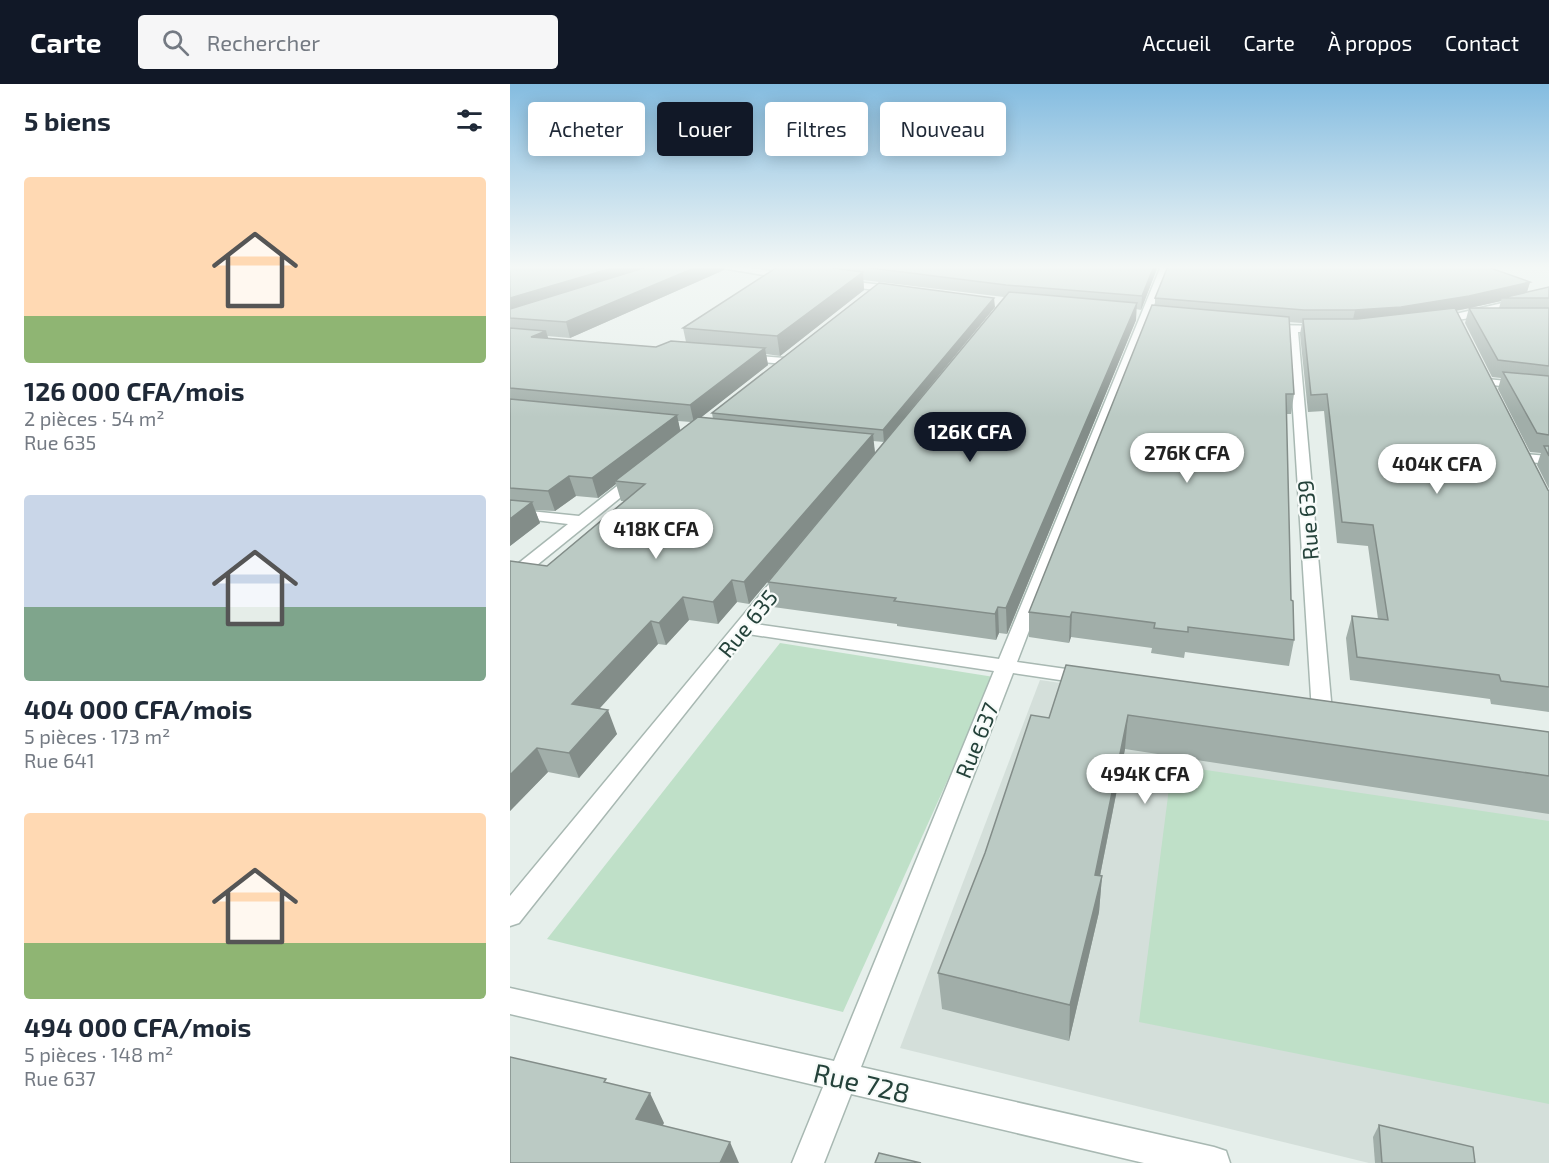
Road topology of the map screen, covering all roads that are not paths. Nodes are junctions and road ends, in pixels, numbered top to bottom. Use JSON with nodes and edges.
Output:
{"nodes":[{"id":1,"x":1145,"y":316,"type":"edge"},
{"id":2,"x":1478,"y":316,"type":"edge"},
{"id":3,"x":1499,"y":319,"type":"edge"},
{"id":4,"x":1421,"y":322,"type":"edge"},
{"id":5,"x":1458,"y":323,"type":"junction"},
{"id":6,"x":1257,"y":327,"type":"edge"},
{"id":7,"x":1293,"y":329,"type":"junction"},
{"id":8,"x":1333,"y":329,"type":"edge"},
{"id":9,"x":736,"y":357,"type":"edge"},
{"id":10,"x":767,"y":375,"type":"edge"},
{"id":11,"x":1486,"y":382,"type":"edge"},
{"id":12,"x":1549,"y":388,"type":"edge"},
{"id":13,"x":1524,"y":458,"type":"edge"},
{"id":14,"x":1549,"y":460,"type":"edge"},
{"id":15,"x":645,"y":471,"type":"edge"},
{"id":16,"x":510,"y":513,"type":"edge"},
{"id":17,"x":581,"y":521,"type":"junction"},
{"id":18,"x":793,"y":565,"type":"edge"},
{"id":19,"x":510,"y":578,"type":"edge"},
{"id":20,"x":742,"y":628,"type":"junction"},
{"id":21,"x":1006,"y":666,"type":"junction"},
{"id":22,"x":1111,"y":681,"type":"edge"},
{"id":23,"x":1298,"y":708,"type":"edge"},
{"id":24,"x":1322,"y":712,"type":"junction"},
{"id":25,"x":1345,"y":715,"type":"edge"},
{"id":26,"x":510,"y":915,"type":"edge"},
{"id":27,"x":510,"y":1001,"type":"edge"},
{"id":28,"x":842,"y":1077,"type":"junction"},
{"id":29,"x":808,"y":1163,"type":"edge"},
{"id":30,"x":1214,"y":1163,"type":"edge"}],
"edges":[{"from":1,"to":21,"type":"street","name":"Rue 637"},
{"from":2,"to":5,"type":"street"},
{"from":3,"to":5,"type":"street"},
{"from":4,"to":5,"type":"street"},
{"from":6,"to":7,"type":"street"},
{"from":7,"to":8,"type":"street"},
{"from":7,"to":24,"type":"street","name":"Rue 639"},
{"from":9,"to":10,"type":"street"},
{"from":11,"to":12,"type":"street"},
{"from":13,"to":14,"type":"street"},
{"from":15,"to":17,"type":"street"},
{"from":16,"to":17,"type":"street"},
{"from":17,"to":19,"type":"street"},
{"from":18,"to":20,"type":"street","name":"Rue 635"},
{"from":20,"to":21,"type":"street"},
{"from":20,"to":26,"type":"street","name":"Rue 635"},
{"from":21,"to":22,"type":"street"},
{"from":21,"to":28,"type":"street","name":"Rue 637"},
{"from":23,"to":24,"type":"street"},
{"from":24,"to":25,"type":"street"},
{"from":27,"to":28,"type":"street","name":"Rue 728"},
{"from":28,"to":29,"type":"street","name":"Rue 637"},
{"from":28,"to":30,"type":"street","name":"Rue 728"}]}
